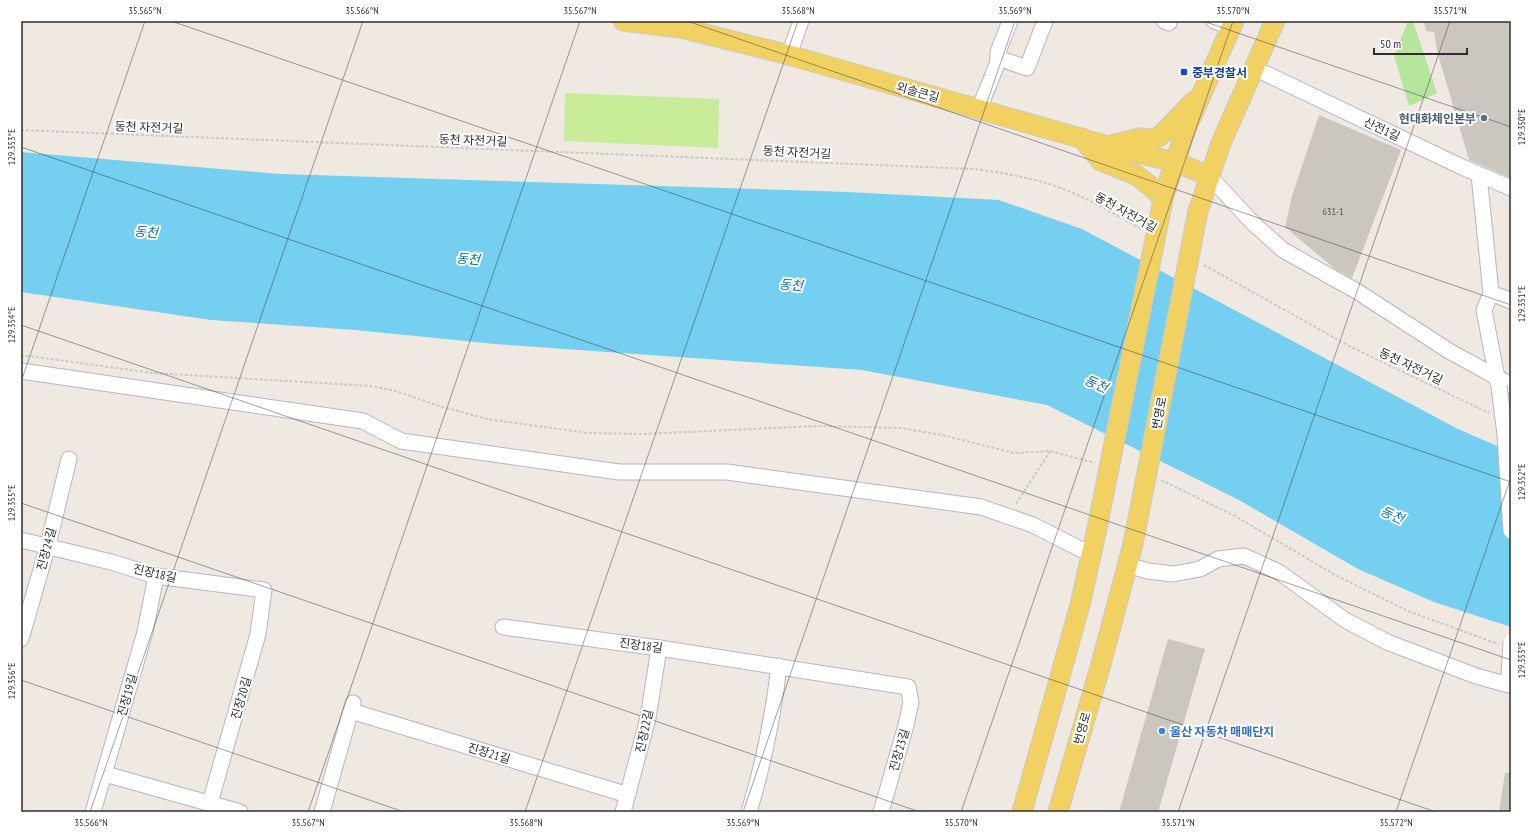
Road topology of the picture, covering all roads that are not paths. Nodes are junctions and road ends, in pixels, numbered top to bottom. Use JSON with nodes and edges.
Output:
{"nodes":[{"id":1,"x":623,"y":21,"type":"edge"},
{"id":2,"x":801,"y":21,"type":"edge"},
{"id":3,"x":1010,"y":21,"type":"edge"},
{"id":4,"x":1045,"y":21,"type":"edge"},
{"id":5,"x":1164,"y":21,"type":"edge"},
{"id":6,"x":1169,"y":21,"type":"edge"},
{"id":7,"x":1275,"y":21,"type":"edge"},
{"id":8,"x":1226,"y":23,"type":"edge"},
{"id":9,"x":789,"y":55,"type":"junction"},
{"id":10,"x":998,"y":58,"type":"junction"},
{"id":11,"x":1254,"y":68,"type":"junction"},
{"id":12,"x":1202,"y":93,"type":"junction"},
{"id":13,"x":979,"y":109,"type":"junction"},
{"id":14,"x":1082,"y":138,"type":"junction"},
{"id":15,"x":1109,"y":146,"type":"junction"},
{"id":16,"x":1175,"y":162,"type":"junction"},
{"id":17,"x":1479,"y":174,"type":"junction"},
{"id":18,"x":1208,"y":176,"type":"junction"},
{"id":19,"x":1511,"y":188,"type":"edge"},
{"id":20,"x":1164,"y":198,"type":"junction"},
{"id":21,"x":1491,"y":293,"type":"junction"},
{"id":22,"x":1511,"y":301,"type":"edge"},
{"id":23,"x":21,"y":371,"type":"edge"},
{"id":24,"x":1503,"y":383,"type":"edge"},
{"id":25,"x":69,"y":459,"type":"dead end"},
{"id":26,"x":1511,"y":531,"type":"edge"},
{"id":27,"x":21,"y":540,"type":"edge"},
{"id":28,"x":48,"y":546,"type":"junction"},
{"id":29,"x":1092,"y":555,"type":"junction"},
{"id":30,"x":1127,"y":565,"type":"junction"},
{"id":31,"x":156,"y":576,"type":"junction"},
{"id":32,"x":264,"y":590,"type":"joint"},
{"id":33,"x":503,"y":627,"type":"dead end"},
{"id":34,"x":21,"y":638,"type":"edge"},
{"id":35,"x":1508,"y":644,"type":"edge"},
{"id":36,"x":659,"y":648,"type":"junction"},
{"id":37,"x":779,"y":666,"type":"junction"},
{"id":38,"x":908,"y":687,"type":"joint"},
{"id":39,"x":105,"y":774,"type":"junction"},
{"id":40,"x":628,"y":794,"type":"junction"},
{"id":41,"x":210,"y":803,"type":"junction"},
{"id":42,"x":93,"y":812,"type":"edge"},
{"id":43,"x":240,"y":812,"type":"edge"},
{"id":44,"x":322,"y":812,"type":"edge"},
{"id":45,"x":623,"y":812,"type":"edge"},
{"id":46,"x":749,"y":812,"type":"edge"},
{"id":47,"x":880,"y":812,"type":"edge"},
{"id":48,"x":1022,"y":812,"type":"edge"},
{"id":49,"x":1058,"y":812,"type":"edge"}],
"edges":[{"from":1,"to":9,"type":"main road","name":"외솔큰길"},
{"from":2,"to":9,"type":"street"},
{"from":3,"to":10,"type":"street"},
{"from":4,"to":10,"type":"street"},
{"from":5,"to":6,"type":"street"},
{"from":7,"to":11,"type":"main road","name":"번영로"},
{"from":8,"to":12,"type":"main road"},
{"from":9,"to":13,"type":"main road","name":"외솔큰길"},
{"from":10,"to":13,"type":"street"},
{"from":11,"to":17,"type":"street","name":"산전1길"},
{"from":11,"to":18,"type":"main road","name":"번영로"},
{"from":12,"to":15,"type":"main road"},
{"from":12,"to":16,"type":"main road"},
{"from":13,"to":14,"type":"main road","name":"외솔큰길"},
{"from":14,"to":15,"type":"main road","name":"외솔큰길"},
{"from":14,"to":20,"type":"main road"},
{"from":15,"to":16,"type":"main road","name":"외솔큰길"},
{"from":16,"to":18,"type":"main road","name":"외솔큰길"},
{"from":16,"to":20,"type":"main road"},
{"from":17,"to":19,"type":"street","name":"산전1길"},
{"from":17,"to":21,"type":"street"},
{"from":18,"to":24,"type":"street"},
{"from":18,"to":30,"type":"main road","name":"번영로","bridge":true},
{"from":20,"to":29,"type":"main road","bridge":true},
{"from":21,"to":22,"type":"street"},
{"from":21,"to":24,"type":"street"},
{"from":23,"to":29,"type":"street"},
{"from":24,"to":26,"type":"street","bridge":true},
{"from":25,"to":28,"type":"street","name":"진장24길"},
{"from":27,"to":28,"type":"street","name":"진장18길"},
{"from":28,"to":31,"type":"street","name":"진장18길"},
{"from":28,"to":34,"type":"street","name":"진장24길"},
{"from":29,"to":48,"type":"main road"},
{"from":30,"to":35,"type":"street","bridge":true},
{"from":30,"to":49,"type":"main road","name":"번영로"},
{"from":31,"to":32,"type":"street","name":"진장18길"},
{"from":31,"to":39,"type":"street","name":"진장19길"},
{"from":32,"to":41,"type":"street","name":"진장20길"},
{"from":33,"to":36,"type":"street","name":"진장18길"},
{"from":36,"to":37,"type":"street","name":"진장18길"},
{"from":36,"to":40,"type":"street","name":"진장22길"},
{"from":37,"to":38,"type":"street","name":"진장18길"},
{"from":37,"to":46,"type":"street"},
{"from":38,"to":47,"type":"street","name":"진장23길"},
{"from":39,"to":41,"type":"street"},
{"from":39,"to":42,"type":"street","name":"진장19길"},
{"from":40,"to":44,"type":"street","name":"진장21길"},
{"from":40,"to":45,"type":"street","name":"진장22길"},
{"from":41,"to":43,"type":"street"}]}
